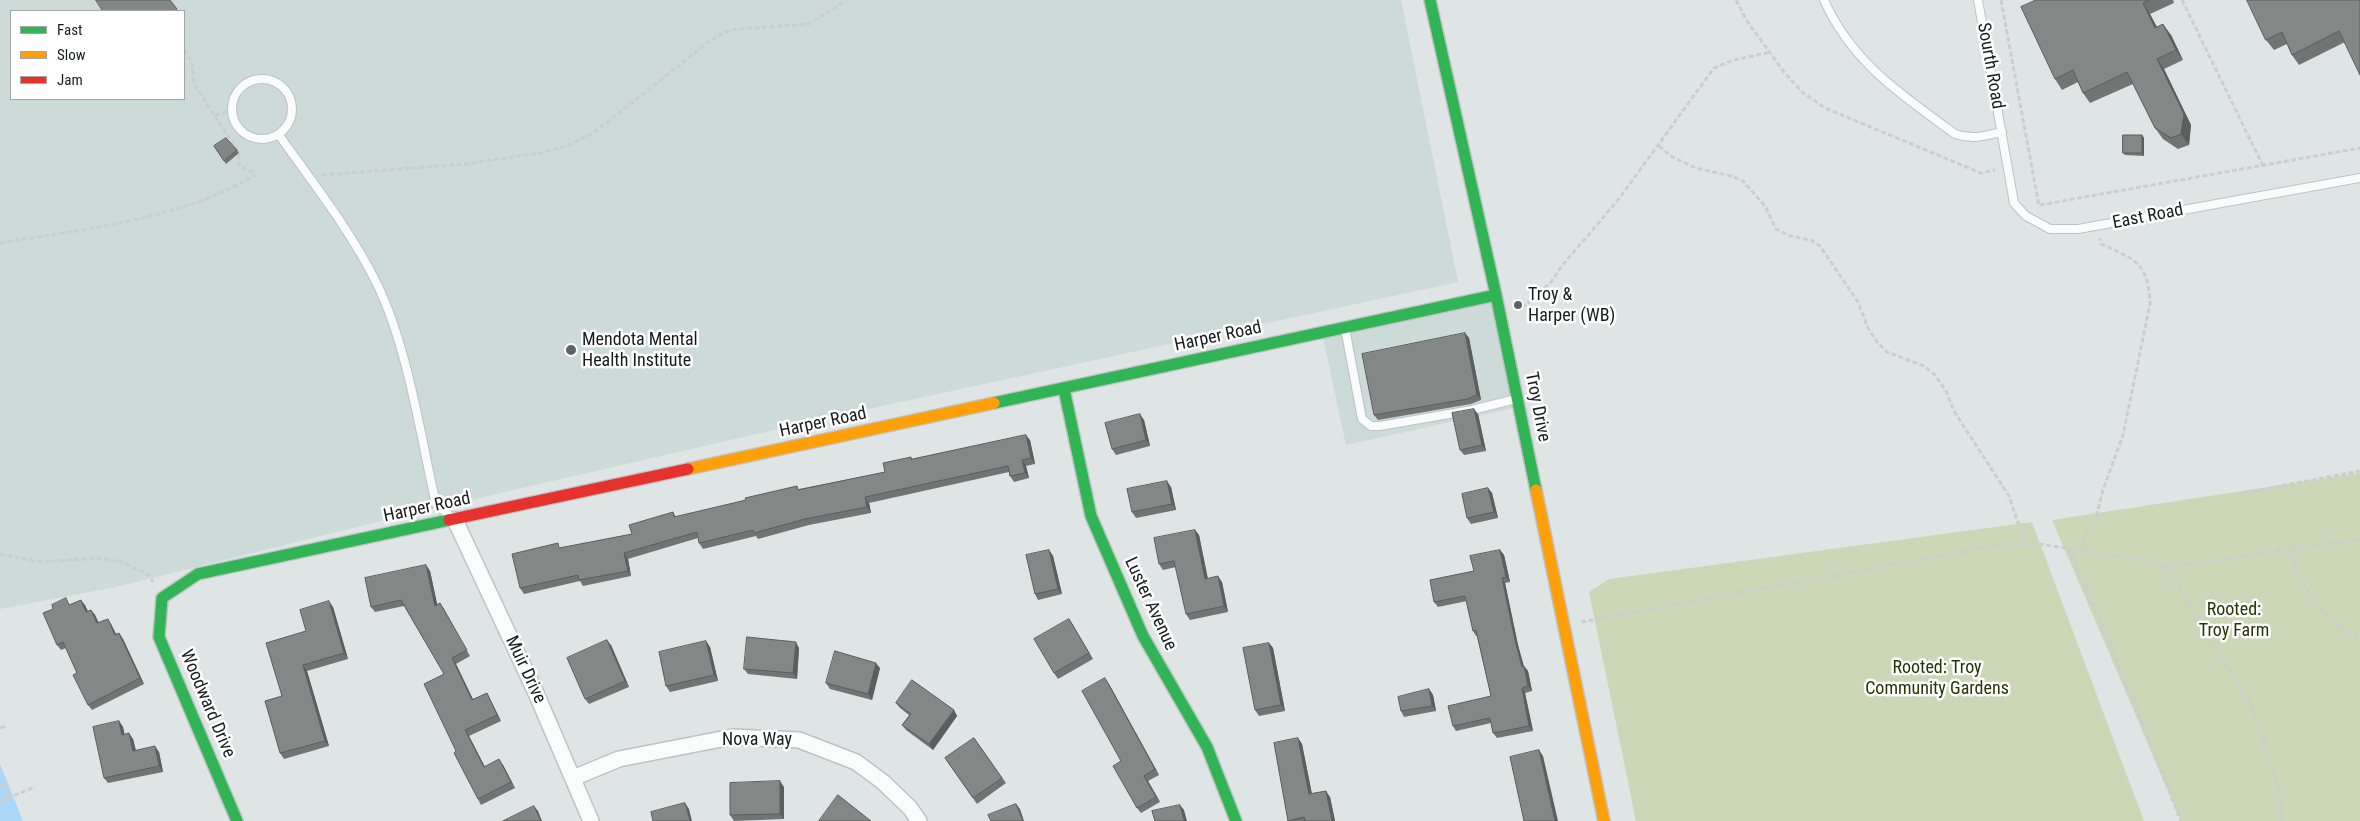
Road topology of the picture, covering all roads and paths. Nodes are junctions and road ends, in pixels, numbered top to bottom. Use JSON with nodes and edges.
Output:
{"nodes":[{"id":1,"x":847,"y":0,"type":"edge"},
{"id":2,"x":1430,"y":0,"type":"edge"},
{"id":3,"x":1736,"y":0,"type":"edge"},
{"id":4,"x":1824,"y":0,"type":"edge"},
{"id":5,"x":1978,"y":0,"type":"edge"},
{"id":6,"x":2001,"y":0,"type":"edge"},
{"id":7,"x":2182,"y":0,"type":"edge"},
{"id":8,"x":185,"y":52,"type":"edge"},
{"id":9,"x":1771,"y":52,"type":"dead end"},
{"id":10,"x":231,"y":111,"type":"junction"},
{"id":11,"x":215,"y":115,"type":"junction"},
{"id":12,"x":2002,"y":132,"type":"junction"},
{"id":13,"x":279,"y":135,"type":"junction"},
{"id":14,"x":1658,"y":146,"type":"junction"},
{"id":15,"x":2360,"y":148,"type":"edge"},
{"id":16,"x":2263,"y":166,"type":"junction"},
{"id":17,"x":2008,"y":168,"type":"junction"},
{"id":18,"x":308,"y":176,"type":"junction"},
{"id":19,"x":2360,"y":178,"type":"edge"},
{"id":20,"x":2097,"y":226,"type":"junction"},
{"id":21,"x":0,"y":243,"type":"edge"},
{"id":22,"x":1496,"y":295,"type":"junction"},
{"id":23,"x":1521,"y":306,"type":"dead end"},
{"id":24,"x":1345,"y":326,"type":"junction"},
{"id":25,"x":1064,"y":389,"type":"junction"},
{"id":26,"x":1518,"y":399,"type":"junction"},
{"id":27,"x":2360,"y":471,"type":"edge"},
{"id":28,"x":2238,"y":494,"type":"dead end"},
{"id":29,"x":455,"y":520,"type":"junction"},
{"id":30,"x":2360,"y":540,"type":"edge"},
{"id":31,"x":2025,"y":543,"type":"junction"},
{"id":32,"x":2068,"y":548,"type":"junction"},
{"id":33,"x":2287,"y":548,"type":"junction"},
{"id":34,"x":2080,"y":550,"type":"junction"},
{"id":35,"x":0,"y":554,"type":"edge"},
{"id":36,"x":2163,"y":567,"type":"junction"},
{"id":37,"x":162,"y":598,"type":"junction"},
{"id":38,"x":1564,"y":625,"type":"junction"},
{"id":39,"x":2360,"y":638,"type":"edge"},
{"id":40,"x":6,"y":726,"type":"dead end"},
{"id":41,"x":0,"y":728,"type":"edge"},
{"id":42,"x":573,"y":778,"type":"junction"},
{"id":43,"x":0,"y":786,"type":"edge"},
{"id":44,"x":35,"y":787,"type":"dead end"},
{"id":45,"x":10,"y":797,"type":"junction"},
{"id":46,"x":0,"y":801,"type":"edge"},
{"id":47,"x":237,"y":821,"type":"edge"},
{"id":48,"x":591,"y":821,"type":"edge"},
{"id":49,"x":919,"y":821,"type":"edge"},
{"id":50,"x":1236,"y":821,"type":"edge"},
{"id":51,"x":1604,"y":821,"type":"edge"},
{"id":52,"x":2181,"y":821,"type":"edge"},
{"id":53,"x":2282,"y":821,"type":"edge"}],
"edges":[{"from":1,"to":18,"type":"path"},
{"from":2,"to":22,"type":"street","name":"Troy Drive"},
{"from":3,"to":17,"type":"path"},
{"from":4,"to":12,"type":"lane"},
{"from":5,"to":12,"type":"lane","name":"Sourth Road"},
{"from":6,"to":16,"type":"path"},
{"from":7,"to":16,"type":"path"},
{"from":8,"to":11,"type":"path"},
{"from":9,"to":14,"type":"path"},
{"from":10,"to":11,"type":"path"},
{"from":10,"to":13,"type":"lane"},
{"from":10,"to":13,"type":"lane"},
{"from":11,"to":21,"type":"path"},
{"from":12,"to":17,"type":"lane","name":"East Road"},
{"from":13,"to":18,"type":"lane"},
{"from":14,"to":23,"type":"path"},
{"from":14,"to":31,"type":"path"},
{"from":15,"to":16,"type":"path"},
{"from":17,"to":20,"type":"lane","name":"East Road"},
{"from":18,"to":29,"type":"lane"},
{"from":19,"to":20,"type":"lane","name":"East Road"},
{"from":20,"to":34,"type":"path"},
{"from":22,"to":24,"type":"street","name":"Harper Road"},
{"from":22,"to":26,"type":"street","name":"Troy Drive"},
{"from":24,"to":25,"type":"street","name":"Harper Road"},
{"from":24,"to":26,"type":"lane"},
{"from":25,"to":29,"type":"street","name":"Harper Road"},
{"from":25,"to":50,"type":"street","name":"Luster Avenue"},
{"from":26,"to":38,"type":"street","name":"Troy Drive"},
{"from":27,"to":28,"type":"path"},
{"from":29,"to":37,"type":"street","name":"Harper Road"},
{"from":29,"to":42,"type":"street","name":"Muir Drive"},
{"from":30,"to":33,"type":"path"},
{"from":31,"to":32,"type":"path"},
{"from":31,"to":38,"type":"path"},
{"from":32,"to":34,"type":"path"},
{"from":32,"to":52,"type":"path"},
{"from":33,"to":36,"type":"path"},
{"from":33,"to":39,"type":"path"},
{"from":34,"to":36,"type":"path"},
{"from":35,"to":37,"type":"path"},
{"from":36,"to":53,"type":"path"},
{"from":37,"to":47,"type":"street","name":"Woodward Drive"},
{"from":38,"to":51,"type":"street","name":"Troy Drive"},
{"from":40,"to":41,"type":"path"},
{"from":42,"to":48,"type":"street","name":"Muir Drive"},
{"from":42,"to":49,"type":"street","name":"Nova Way"},
{"from":43,"to":45,"type":"path"},
{"from":44,"to":45,"type":"path"},
{"from":45,"to":46,"type":"path"}]}
